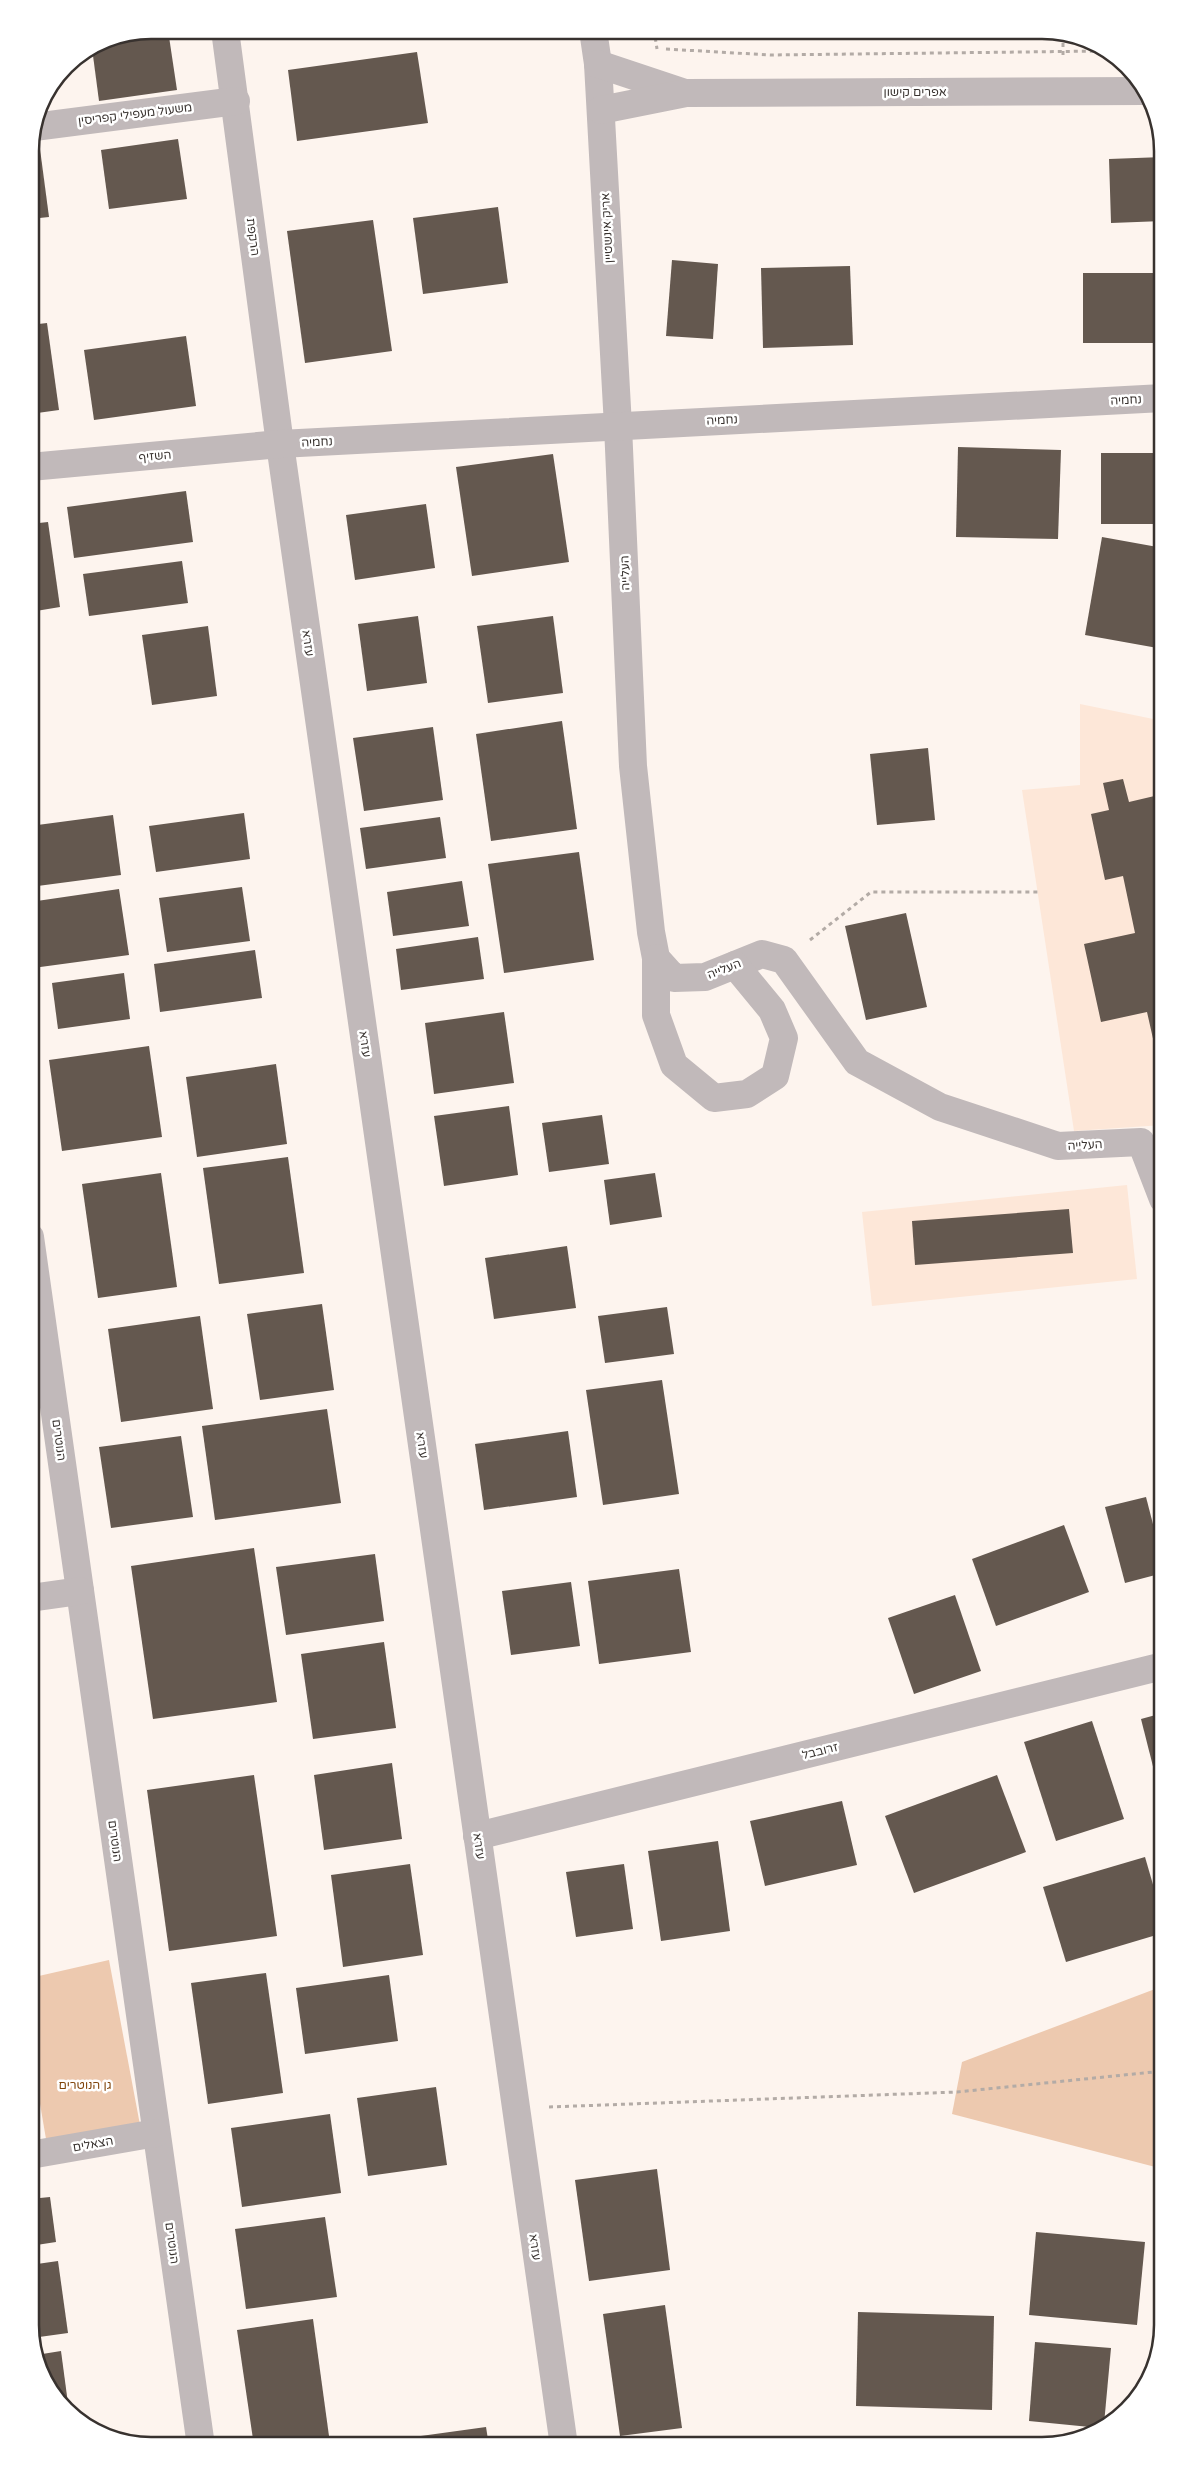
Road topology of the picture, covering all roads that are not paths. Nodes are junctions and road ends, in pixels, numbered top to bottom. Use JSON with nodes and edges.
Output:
{"nodes":[{"id":1,"x":226,"y":39,"type":"edge"},
{"id":2,"x":594,"y":39,"type":"edge"},
{"id":3,"x":598,"y":64,"type":"junction"},
{"id":4,"x":1137,"y":91,"type":"edge"},
{"id":5,"x":686,"y":93,"type":"junction"},
{"id":6,"x":236,"y":101,"type":"junction"},
{"id":7,"x":601,"y":110,"type":"junction"},
{"id":8,"x":42,"y":125,"type":"edge"},
{"id":9,"x":1154,"y":398,"type":"edge"},
{"id":10,"x":618,"y":426,"type":"junction"},
{"id":11,"x":280,"y":444,"type":"junction"},
{"id":12,"x":39,"y":466,"type":"edge"},
{"id":13,"x":656,"y":958,"type":"junction"},
{"id":14,"x":735,"y":965,"type":"junction"},
{"id":15,"x":1154,"y":1176,"type":"edge"},
{"id":16,"x":39,"y":1301,"type":"edge"},
{"id":17,"x":80,"y":1591,"type":"junction"},
{"id":18,"x":39,"y":1597,"type":"edge"},
{"id":19,"x":1154,"y":1668,"type":"edge"},
{"id":20,"x":477,"y":1836,"type":"junction"},
{"id":21,"x":156,"y":2133,"type":"junction"},
{"id":22,"x":39,"y":2153,"type":"edge"},
{"id":23,"x":200,"y":2437,"type":"edge"},
{"id":24,"x":563,"y":2437,"type":"edge"}],
"edges":[{"from":1,"to":6,"type":"street","name":"הרקפת"},
{"from":2,"to":3,"type":"street","name":"אריק אינשטיין"},
{"from":3,"to":5,"type":"street","name":"אפרים קישון"},
{"from":3,"to":7,"type":"street","name":"אריק אינשטיין"},
{"from":4,"to":5,"type":"street","name":"אפרים קישון"},
{"from":5,"to":7,"type":"street","name":"אפרים קישון"},
{"from":6,"to":8,"type":"street","name":"משעול מעפילי קפריסין"},
{"from":6,"to":11,"type":"street","name":"הרקפת"},
{"from":7,"to":10,"type":"street","name":"אריק אינשטיין"},
{"from":9,"to":10,"type":"street","name":"נחמיה"},
{"from":10,"to":11,"type":"street","name":"נחמיה"},
{"from":10,"to":13,"type":"street","name":"העלייה"},
{"from":11,"to":12,"type":"street","name":"השזיף"},
{"from":11,"to":20,"type":"street","name":"עזרא"},
{"from":13,"to":14,"type":"street","name":"העלייה"},
{"from":13,"to":14,"type":"street"},
{"from":14,"to":15,"type":"street","name":"העלייה"},
{"from":16,"to":17,"type":"street","name":"הנוטרים"},
{"from":17,"to":18,"type":"street"},
{"from":17,"to":21,"type":"street","name":"הנוטרים"},
{"from":19,"to":20,"type":"street","name":"זרובבל"},
{"from":20,"to":24,"type":"street","name":"עזרא"},
{"from":21,"to":22,"type":"street","name":"הצאלים"},
{"from":21,"to":23,"type":"street","name":"הנוטרים"}]}
